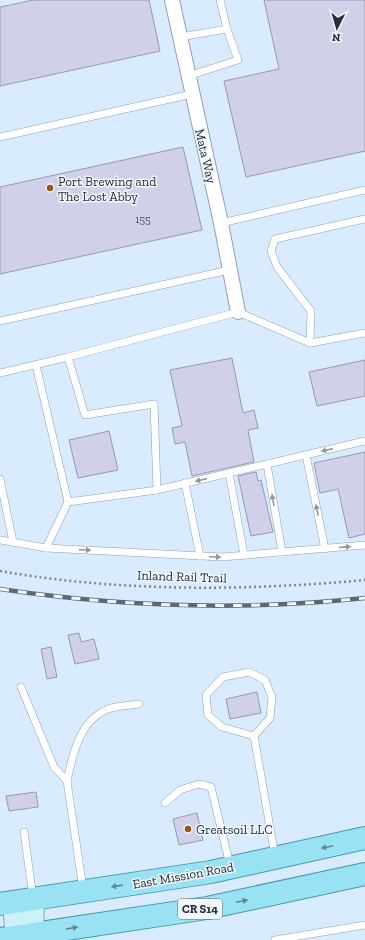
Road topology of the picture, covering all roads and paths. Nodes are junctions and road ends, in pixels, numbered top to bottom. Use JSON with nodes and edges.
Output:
{"nodes":[{"id":1,"x":172,"y":0,"type":"edge"},
{"id":2,"x":220,"y":0,"type":"edge"},
{"id":3,"x":227,"y":29,"type":"junction"},
{"id":4,"x":180,"y":37,"type":"junction"},
{"id":5,"x":188,"y":76,"type":"junction"},
{"id":6,"x":192,"y":94,"type":"junction"},
{"id":7,"x":0,"y":137,"type":"edge"},
{"id":8,"x":365,"y":190,"type":"edge"},
{"id":9,"x":365,"y":219,"type":"edge"},
{"id":10,"x":221,"y":223,"type":"junction"},
{"id":11,"x":229,"y":270,"type":"junction"},
{"id":12,"x":238,"y":312,"type":"junction"},
{"id":13,"x":0,"y":321,"type":"edge"},
{"id":14,"x":365,"y":333,"type":"edge"},
{"id":15,"x":310,"y":343,"type":"junction"},
{"id":16,"x":68,"y":357,"type":"junction"},
{"id":17,"x":36,"y":364,"type":"junction"},
{"id":18,"x":0,"y":373,"type":"edge"},
{"id":19,"x":365,"y":441,"type":"edge"},
{"id":20,"x":306,"y":455,"type":"junction"},
{"id":21,"x":267,"y":464,"type":"junction"},
{"id":22,"x":229,"y":473,"type":"junction"},
{"id":23,"x":0,"y":479,"type":"edge"},
{"id":24,"x":185,"y":484,"type":"junction"},
{"id":25,"x":157,"y":490,"type":"junction"},
{"id":26,"x":68,"y":502,"type":"junction"},
{"id":27,"x":0,"y":540,"type":"edge"},
{"id":28,"x":13,"y":542,"type":"junction"},
{"id":29,"x":365,"y":545,"type":"edge"},
{"id":30,"x":46,"y":548,"type":"junction"},
{"id":31,"x":325,"y":549,"type":"junction"},
{"id":32,"x":282,"y":552,"type":"junction"},
{"id":33,"x":244,"y":555,"type":"junction"},
{"id":34,"x":200,"y":556,"type":"junction"},
{"id":35,"x":0,"y":571,"type":"edge"},
{"id":36,"x":365,"y":580,"type":"edge"},
{"id":37,"x":21,"y":687,"type":"dead end"},
{"id":38,"x":139,"y":704,"type":"dead end"},
{"id":39,"x":254,"y":736,"type":"junction"},
{"id":40,"x":67,"y":781,"type":"junction"},
{"id":41,"x":165,"y":803,"type":"dead end"},
{"id":42,"x":24,"y":832,"type":"dead end"},
{"id":43,"x":365,"y":838,"type":"edge"},
{"id":44,"x":275,"y":858,"type":"junction"},
{"id":45,"x":231,"y":867,"type":"junction"},
{"id":46,"x":365,"y":874,"type":"edge"},
{"id":47,"x":84,"y":891,"type":"junction"},
{"id":48,"x":16,"y":902,"type":"edge"},
{"id":49,"x":365,"y":925,"type":"edge"},
{"id":50,"x":20,"y":938,"type":"edge"},
{"id":51,"x":275,"y":940,"type":"edge"}],
"edges":[{"from":1,"to":4,"type":"street","name":"Mata Way"},
{"from":2,"to":3,"type":"lane"},
{"from":3,"to":4,"type":"lane"},
{"from":3,"to":5,"type":"lane"},
{"from":4,"to":5,"type":"street","name":"Mata Way"},
{"from":5,"to":6,"type":"street","name":"Mata Way"},
{"from":6,"to":7,"type":"lane"},
{"from":6,"to":10,"type":"street","name":"Mata Way"},
{"from":8,"to":10,"type":"lane"},
{"from":9,"to":15,"type":"lane"},
{"from":10,"to":11,"type":"street","name":"Mata Way"},
{"from":11,"to":12,"type":"street","name":"Mata Way"},
{"from":11,"to":13,"type":"lane"},
{"from":12,"to":15,"type":"lane"},
{"from":12,"to":16,"type":"lane"},
{"from":14,"to":15,"type":"lane"},
{"from":16,"to":17,"type":"lane"},
{"from":16,"to":25,"type":"lane"},
{"from":17,"to":18,"type":"lane"},
{"from":17,"to":26,"type":"lane"},
{"from":19,"to":20,"type":"lane","one_way":true},
{"from":20,"to":21,"type":"lane"},
{"from":31,"to":20,"type":"lane","one_way":true},
{"from":21,"to":22,"type":"lane"},
{"from":32,"to":21,"type":"lane","one_way":true},
{"from":22,"to":24,"type":"lane","one_way":true},
{"from":22,"to":33,"type":"lane"},
{"from":23,"to":28,"type":"lane"},
{"from":24,"to":25,"type":"lane"},
{"from":24,"to":34,"type":"lane"},
{"from":25,"to":26,"type":"lane"},
{"from":26,"to":30,"type":"lane"},
{"from":27,"to":28,"type":"lane"},
{"from":28,"to":30,"type":"lane"},
{"from":31,"to":29,"type":"lane","one_way":true},
{"from":30,"to":34,"type":"lane","one_way":true},
{"from":31,"to":32,"type":"lane"},
{"from":32,"to":33,"type":"lane"},
{"from":34,"to":33,"type":"lane","one_way":true},
{"from":35,"to":36,"type":"path","name":"Inland Rail Trail"},
{"from":37,"to":40,"type":"lane"},
{"from":38,"to":40,"type":"lane"},
{"from":39,"to":39,"type":"lane"},
{"from":39,"to":44,"type":"lane"},
{"from":40,"to":47,"type":"lane"},
{"from":41,"to":45,"type":"lane"},
{"from":42,"to":48,"type":"lane"},
{"from":43,"to":44,"type":"main road","name":"East Mission Road","one_way":true},
{"from":44,"to":45,"type":"main road","name":"East Mission Road"},
{"from":45,"to":47,"type":"main road","name":"East Mission Road","one_way":true},
{"from":50,"to":46,"type":"main road","number":"CR S14","one_way":true},
{"from":47,"to":48,"type":"main road","name":"East Mission Road"},
{"from":48,"to":50,"type":"main road"},
{"from":49,"to":51,"type":"lane"}]}
